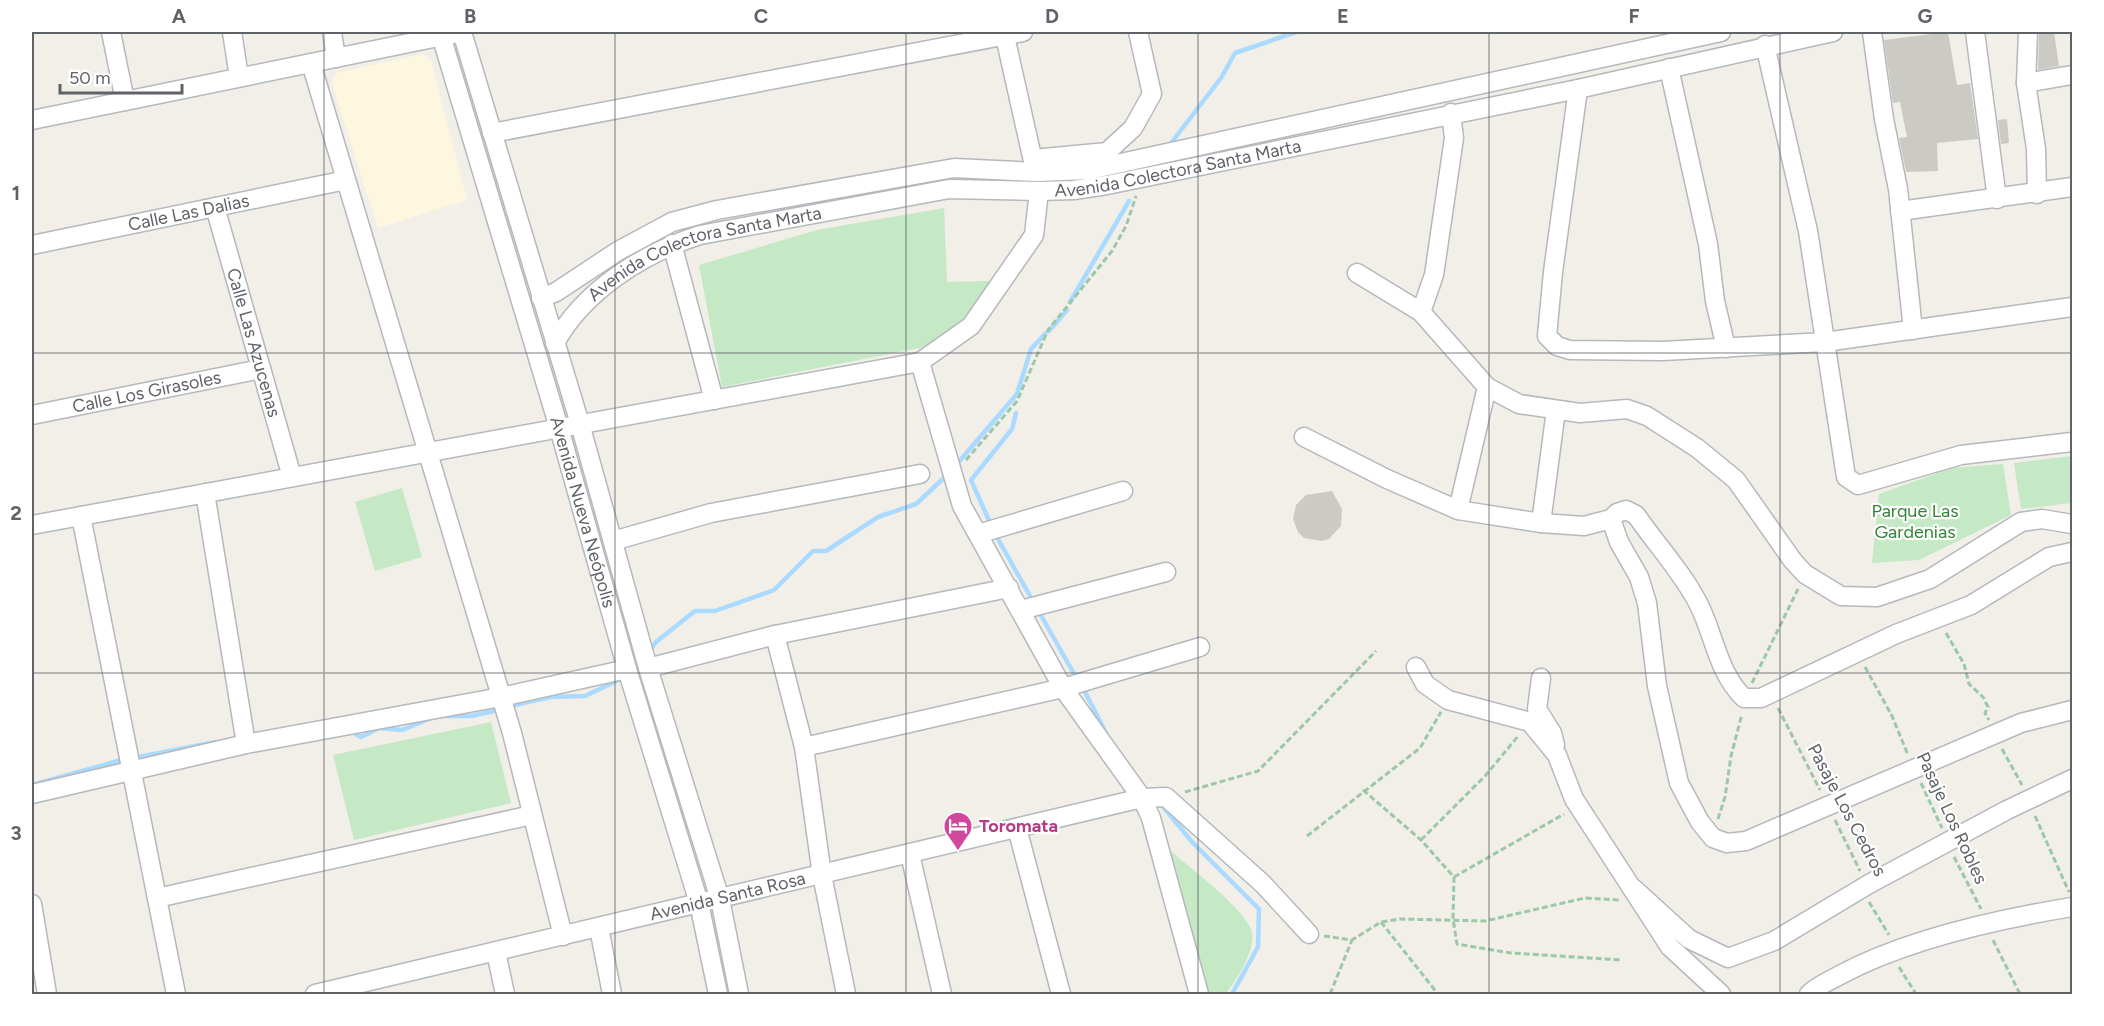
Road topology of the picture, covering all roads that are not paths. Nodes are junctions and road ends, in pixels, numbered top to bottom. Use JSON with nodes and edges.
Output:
{"nodes":[{"id":1,"x":111,"y":32,"type":"edge"},
{"id":2,"x":232,"y":32,"type":"edge"},
{"id":3,"x":332,"y":32,"type":"edge"},
{"id":4,"x":463,"y":32,"type":"edge"},
{"id":5,"x":1023,"y":32,"type":"edge"},
{"id":6,"x":1138,"y":32,"type":"edge"},
{"id":7,"x":1721,"y":32,"type":"edge"},
{"id":8,"x":1833,"y":32,"type":"edge"},
{"id":9,"x":1872,"y":32,"type":"edge"},
{"id":10,"x":1975,"y":32,"type":"edge"},
{"id":11,"x":2028,"y":32,"type":"edge"},
{"id":12,"x":1004,"y":33,"type":"edge"},
{"id":13,"x":441,"y":34,"type":"edge"},
{"id":14,"x":1765,"y":45,"type":"junction"},
{"id":15,"x":336,"y":58,"type":"junction"},
{"id":16,"x":310,"y":63,"type":"junction"},
{"id":17,"x":1670,"y":68,"type":"junction"},
{"id":18,"x":2073,"y":75,"type":"edge"},
{"id":19,"x":239,"y":77,"type":"junction"},
{"id":20,"x":2026,"y":83,"type":"junction"},
{"id":21,"x":1578,"y":89,"type":"junction"},
{"id":22,"x":125,"y":101,"type":"junction"},
{"id":23,"x":1451,"y":113,"type":"junction"},
{"id":24,"x":32,"y":120,"type":"edge"},
{"id":25,"x":492,"y":133,"type":"junction"},
{"id":26,"x":1034,"y":166,"type":"junction"},
{"id":27,"x":346,"y":180,"type":"junction"},
{"id":28,"x":2073,"y":187,"type":"edge"},
{"id":29,"x":1038,"y":191,"type":"junction"},
{"id":30,"x":2037,"y":194,"type":"junction"},
{"id":31,"x":1997,"y":199,"type":"junction"},
{"id":32,"x":215,"y":207,"type":"junction"},
{"id":33,"x":1900,"y":210,"type":"junction"},
{"id":34,"x":672,"y":244,"type":"junction"},
{"id":35,"x":32,"y":245,"type":"edge"},
{"id":36,"x":1357,"y":273,"type":"dead end"},
{"id":37,"x":541,"y":298,"type":"junction"},
{"id":38,"x":2073,"y":307,"type":"edge"},
{"id":39,"x":1421,"y":312,"type":"junction"},
{"id":40,"x":1913,"y":330,"type":"junction"},
{"id":41,"x":1825,"y":342,"type":"junction"},
{"id":42,"x":555,"y":343,"type":"junction"},
{"id":43,"x":1726,"y":348,"type":"junction"},
{"id":44,"x":920,"y":362,"type":"junction"},
{"id":45,"x":261,"y":369,"type":"junction"},
{"id":46,"x":1487,"y":387,"type":"junction"},
{"id":47,"x":714,"y":400,"type":"junction"},
{"id":48,"x":1556,"y":410,"type":"junction"},
{"id":49,"x":32,"y":415,"type":"edge"},
{"id":50,"x":580,"y":424,"type":"junction"},
{"id":51,"x":559,"y":428,"type":"junction"},
{"id":52,"x":1304,"y":437,"type":"dead end"},
{"id":53,"x":2073,"y":442,"type":"edge"},
{"id":54,"x":427,"y":452,"type":"junction"},
{"id":55,"x":920,"y":474,"type":"dead end"},
{"id":56,"x":292,"y":477,"type":"junction"},
{"id":57,"x":1123,"y":490,"type":"dead end"},
{"id":58,"x":205,"y":493,"type":"junction"},
{"id":59,"x":1458,"y":510,"type":"junction"},
{"id":60,"x":81,"y":516,"type":"junction"},
{"id":61,"x":1611,"y":519,"type":"junction"},
{"id":62,"x":1541,"y":523,"type":"junction"},
{"id":63,"x":2073,"y":524,"type":"edge"},
{"id":64,"x":32,"y":525,"type":"edge"},
{"id":65,"x":978,"y":534,"type":"junction"},
{"id":66,"x":613,"y":541,"type":"junction"},
{"id":67,"x":2073,"y":552,"type":"edge"},
{"id":68,"x":1166,"y":572,"type":"dead end"},
{"id":69,"x":1009,"y":588,"type":"junction"},
{"id":70,"x":1021,"y":610,"type":"junction"},
{"id":71,"x":775,"y":635,"type":"junction"},
{"id":72,"x":1200,"y":647,"type":"dead end"},
{"id":73,"x":1416,"y":667,"type":"dead end"},
{"id":74,"x":648,"y":668,"type":"junction"},
{"id":75,"x":627,"y":669,"type":"junction"},
{"id":76,"x":1541,"y":678,"type":"dead end"},
{"id":77,"x":1063,"y":688,"type":"junction"},
{"id":78,"x":501,"y":697,"type":"junction"},
{"id":79,"x":2073,"y":711,"type":"edge"},
{"id":80,"x":246,"y":744,"type":"junction"},
{"id":81,"x":804,"y":747,"type":"junction"},
{"id":82,"x":1557,"y":755,"type":"junction"},
{"id":83,"x":132,"y":771,"type":"junction"},
{"id":84,"x":2073,"y":779,"type":"edge"},
{"id":85,"x":32,"y":794,"type":"edge"},
{"id":86,"x":1142,"y":798,"type":"junction"},
{"id":87,"x":532,"y":814,"type":"junction"},
{"id":88,"x":1017,"y":828,"type":"junction"},
{"id":89,"x":910,"y":854,"type":"junction"},
{"id":90,"x":822,"y":875,"type":"junction"},
{"id":91,"x":1638,"y":895,"type":"junction"},
{"id":92,"x":157,"y":898,"type":"junction"},
{"id":93,"x":720,"y":899,"type":"junction"},
{"id":94,"x":699,"y":903,"type":"junction"},
{"id":95,"x":32,"y":904,"type":"edge"},
{"id":96,"x":2073,"y":907,"type":"edge"},
{"id":97,"x":599,"y":928,"type":"junction"},
{"id":98,"x":1310,"y":934,"type":"road end"},
{"id":99,"x":563,"y":936,"type":"junction"},
{"id":100,"x":496,"y":952,"type":"junction"},
{"id":101,"x":1813,"y":993,"type":"edge"},
{"id":102,"x":48,"y":994,"type":"edge"},
{"id":103,"x":176,"y":994,"type":"edge"},
{"id":104,"x":315,"y":994,"type":"edge"},
{"id":105,"x":505,"y":994,"type":"edge"},
{"id":106,"x":612,"y":994,"type":"edge"},
{"id":107,"x":718,"y":994,"type":"edge"},
{"id":108,"x":739,"y":994,"type":"edge"},
{"id":109,"x":846,"y":994,"type":"edge"},
{"id":110,"x":942,"y":994,"type":"edge"},
{"id":111,"x":1061,"y":994,"type":"edge"},
{"id":112,"x":1199,"y":994,"type":"edge"},
{"id":113,"x":1721,"y":994,"type":"edge"}],
"edges":[{"from":1,"to":22,"type":"street"},
{"from":2,"to":19,"type":"street"},
{"from":3,"to":15,"type":"street"},
{"from":4,"to":13,"type":"street"},
{"from":4,"to":25,"type":"street","name":"Avenida Nueva Neópolis"},
{"from":5,"to":12,"type":"street"},
{"from":6,"to":26,"type":"street"},
{"from":7,"to":26,"type":"street","name":"Avenida Colectora Santa Marta"},
{"from":8,"to":14,"type":"street","name":"Avenida Colectora Santa Marta"},
{"from":9,"to":33,"type":"street"},
{"from":10,"to":31,"type":"street"},
{"from":11,"to":20,"type":"street"},
{"from":12,"to":25,"type":"street"},
{"from":12,"to":26,"type":"street"},
{"from":13,"to":15,"type":"street"},
{"from":13,"to":51,"type":"street","name":"Avenida Nueva Neópolis"},
{"from":14,"to":17,"type":"street","name":"Avenida Colectora Santa Marta"},
{"from":14,"to":41,"type":"street"},
{"from":15,"to":16,"type":"street"},
{"from":16,"to":19,"type":"street"},
{"from":16,"to":27,"type":"street"},
{"from":17,"to":21,"type":"street","name":"Avenida Colectora Santa Marta"},
{"from":17,"to":43,"type":"street"},
{"from":18,"to":20,"type":"street"},
{"from":19,"to":22,"type":"street"},
{"from":20,"to":30,"type":"street"},
{"from":21,"to":23,"type":"street","name":"Avenida Colectora Santa Marta"},
{"from":21,"to":43,"type":"street"},
{"from":22,"to":24,"type":"street"},
{"from":23,"to":29,"type":"street","name":"Avenida Colectora Santa Marta"},
{"from":23,"to":39,"type":"street"},
{"from":25,"to":37,"type":"street","name":"Avenida Nueva Neópolis"},
{"from":26,"to":37,"type":"street","name":"Avenida Colectora Santa Marta"},
{"from":27,"to":32,"type":"street","name":"Calle Las Dalias"},
{"from":27,"to":54,"type":"street"},
{"from":28,"to":30,"type":"street"},
{"from":29,"to":34,"type":"street","name":"Avenida Colectora Santa Marta"},
{"from":29,"to":44,"type":"street"},
{"from":30,"to":31,"type":"street"},
{"from":31,"to":33,"type":"street"},
{"from":32,"to":35,"type":"street","name":"Calle Las Dalias"},
{"from":32,"to":45,"type":"street","name":"Calle Las Azucenas"},
{"from":33,"to":40,"type":"street"},
{"from":34,"to":42,"type":"street","name":"Avenida Colectora Santa Marta"},
{"from":34,"to":47,"type":"street"},
{"from":36,"to":39,"type":"street"},
{"from":37,"to":42,"type":"street","name":"Avenida Nueva Neópolis"},
{"from":38,"to":40,"type":"street"},
{"from":39,"to":46,"type":"street"},
{"from":40,"to":41,"type":"street"},
{"from":41,"to":43,"type":"street"},
{"from":41,"to":53,"type":"street"},
{"from":42,"to":50,"type":"street","name":"Avenida Nueva Neópolis"},
{"from":44,"to":47,"type":"street"},
{"from":44,"to":65,"type":"street"},
{"from":45,"to":49,"type":"street","name":"Calle Los Girasoles"},
{"from":45,"to":56,"type":"street","name":"Calle Las Azucenas"},
{"from":46,"to":48,"type":"street"},
{"from":46,"to":59,"type":"street"},
{"from":47,"to":50,"type":"street"},
{"from":48,"to":62,"type":"street"},
{"from":48,"to":63,"type":"street"},
{"from":50,"to":51,"type":"street"},
{"from":50,"to":66,"type":"street","name":"Avenida Nueva Neópolis"},
{"from":51,"to":54,"type":"street"},
{"from":51,"to":75,"type":"street","name":"Avenida Nueva Neópolis"},
{"from":52,"to":59,"type":"street"},
{"from":54,"to":56,"type":"street"},
{"from":54,"to":78,"type":"street"},
{"from":55,"to":66,"type":"street"},
{"from":56,"to":58,"type":"street"},
{"from":57,"to":65,"type":"street"},
{"from":58,"to":60,"type":"street"},
{"from":58,"to":80,"type":"street"},
{"from":59,"to":62,"type":"street"},
{"from":60,"to":64,"type":"street"},
{"from":60,"to":83,"type":"street"},
{"from":61,"to":62,"type":"street"},
{"from":61,"to":67,"type":"street"},
{"from":61,"to":79,"type":"street"},
{"from":65,"to":69,"type":"street"},
{"from":66,"to":74,"type":"street","name":"Avenida Nueva Neópolis"},
{"from":68,"to":70,"type":"street"},
{"from":69,"to":70,"type":"street"},
{"from":69,"to":71,"type":"street"},
{"from":70,"to":77,"type":"street"},
{"from":71,"to":74,"type":"street"},
{"from":71,"to":81,"type":"street"},
{"from":72,"to":77,"type":"street"},
{"from":73,"to":82,"type":"street"},
{"from":74,"to":93,"type":"street","name":"Avenida Nueva Neópolis"},
{"from":75,"to":78,"type":"street"},
{"from":75,"to":94,"type":"street","name":"Avenida Nueva Neópolis"},
{"from":76,"to":82,"type":"street"},
{"from":77,"to":81,"type":"street"},
{"from":77,"to":86,"type":"street"},
{"from":78,"to":80,"type":"street"},
{"from":78,"to":87,"type":"street"},
{"from":80,"to":83,"type":"street"},
{"from":81,"to":90,"type":"street"},
{"from":82,"to":91,"type":"street"},
{"from":83,"to":85,"type":"street"},
{"from":83,"to":92,"type":"street"},
{"from":84,"to":91,"type":"street"},
{"from":86,"to":88,"type":"street","name":"Avenida Santa Rosa"},
{"from":86,"to":98,"type":"street","name":"Avenida Santa Rosa"},
{"from":86,"to":112,"type":"street"},
{"from":87,"to":92,"type":"street"},
{"from":87,"to":99,"type":"street"},
{"from":88,"to":89,"type":"street","name":"Avenida Santa Rosa"},
{"from":88,"to":111,"type":"street"},
{"from":89,"to":90,"type":"street","name":"Avenida Santa Rosa"},
{"from":89,"to":110,"type":"street"},
{"from":90,"to":93,"type":"street","name":"Avenida Santa Rosa"},
{"from":90,"to":109,"type":"street"},
{"from":91,"to":113,"type":"street"},
{"from":92,"to":103,"type":"street"},
{"from":93,"to":94,"type":"street","name":"Avenida Santa Rosa"},
{"from":93,"to":108,"type":"street","name":"Avenida Nueva Neópolis"},
{"from":94,"to":97,"type":"street","name":"Avenida Santa Rosa"},
{"from":94,"to":107,"type":"street","name":"Avenida Nueva Neópolis"},
{"from":95,"to":102,"type":"street"},
{"from":96,"to":101,"type":"street"},
{"from":97,"to":99,"type":"street","name":"Avenida Santa Rosa"},
{"from":97,"to":106,"type":"street"},
{"from":99,"to":100,"type":"street","name":"Avenida Santa Rosa"},
{"from":100,"to":104,"type":"street","name":"Avenida Santa Rosa"},
{"from":100,"to":105,"type":"street"}]}
